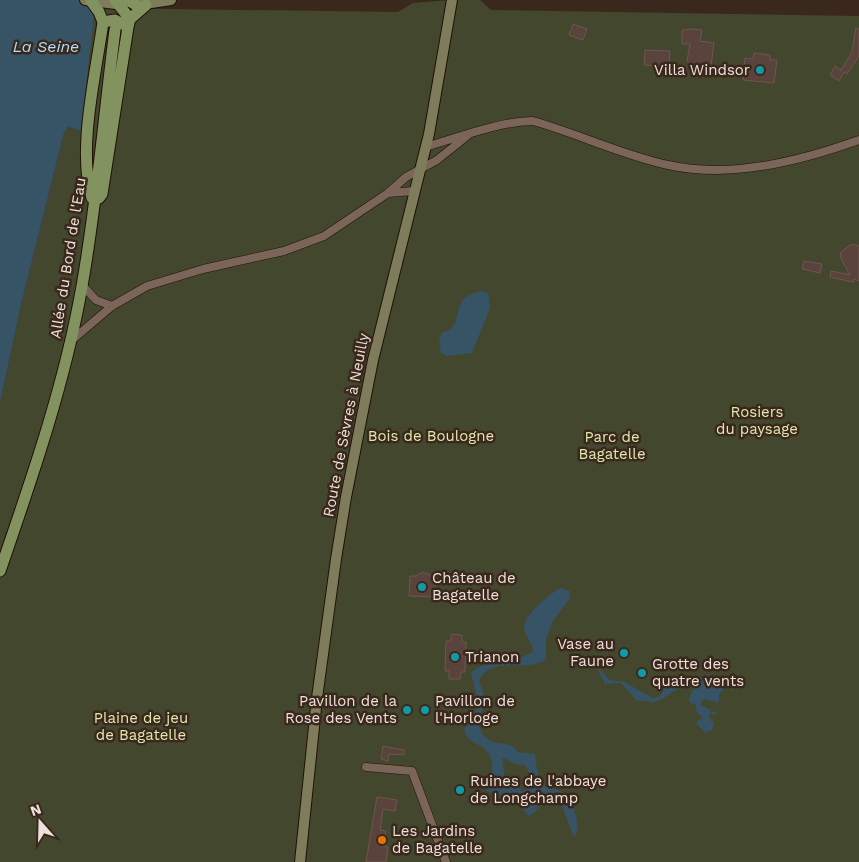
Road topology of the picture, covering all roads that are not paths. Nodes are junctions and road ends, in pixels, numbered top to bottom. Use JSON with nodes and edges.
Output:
{"nodes":[{"id":1,"x":171,"y":0,"type":"edge"},
{"id":2,"x":452,"y":0,"type":"edge"},
{"id":3,"x":129,"y":3,"type":"edge"},
{"id":4,"x":95,"y":8,"type":"edge"},
{"id":5,"x":129,"y":23,"type":"junction"},
{"id":6,"x":115,"y":30,"type":"dead end"},
{"id":7,"x":467,"y":136,"type":"junction"},
{"id":8,"x":859,"y":140,"type":"edge"},
{"id":9,"x":426,"y":147,"type":"junction"},
{"id":10,"x":420,"y":168,"type":"junction"},
{"id":11,"x":414,"y":191,"type":"junction"},
{"id":12,"x":388,"y":193,"type":"junction"},
{"id":13,"x":94,"y":205,"type":"junction"},
{"id":14,"x":82,"y":285,"type":"junction"},
{"id":15,"x":112,"y":306,"type":"junction"},
{"id":16,"x":71,"y":341,"type":"junction"},
{"id":17,"x":0,"y":571,"type":"edge"},
{"id":18,"x":366,"y":768,"type":"dead end"},
{"id":19,"x":300,"y":862,"type":"edge"},
{"id":20,"x":446,"y":862,"type":"edge"}],
"edges":[{"from":1,"to":3,"type":"street"},
{"from":2,"to":9,"type":"street","name":"Route de Sèvres à Neuilly"},
{"from":3,"to":4,"type":"street"},
{"from":3,"to":5,"type":"main road"},
{"from":3,"to":5,"type":"main road"},
{"from":4,"to":5,"type":"main road"},
{"from":4,"to":13,"type":"main road"},
{"from":5,"to":13,"type":"main road"},
{"from":6,"to":13,"type":"main road","name":"Allée du Bord de l'Eau"},
{"from":7,"to":8,"type":"street"},
{"from":7,"to":9,"type":"street"},
{"from":7,"to":10,"type":"street"},
{"from":9,"to":10,"type":"street","name":"Route de Sèvres à Neuilly"},
{"from":10,"to":11,"type":"street","name":"Route de Sèvres à Neuilly"},
{"from":10,"to":12,"type":"street"},
{"from":11,"to":12,"type":"street"},
{"from":11,"to":19,"type":"street","name":"Route de Sèvres à Neuilly"},
{"from":12,"to":15,"type":"street"},
{"from":13,"to":14,"type":"main road","name":"Allée du Bord de l'Eau"},
{"from":14,"to":15,"type":"street"},
{"from":14,"to":16,"type":"main road","name":"Allée du Bord de l'Eau"},
{"from":15,"to":16,"type":"street"},
{"from":16,"to":17,"type":"main road","name":"Allée du Bord de l'Eau"},
{"from":18,"to":20,"type":"street"}]}
